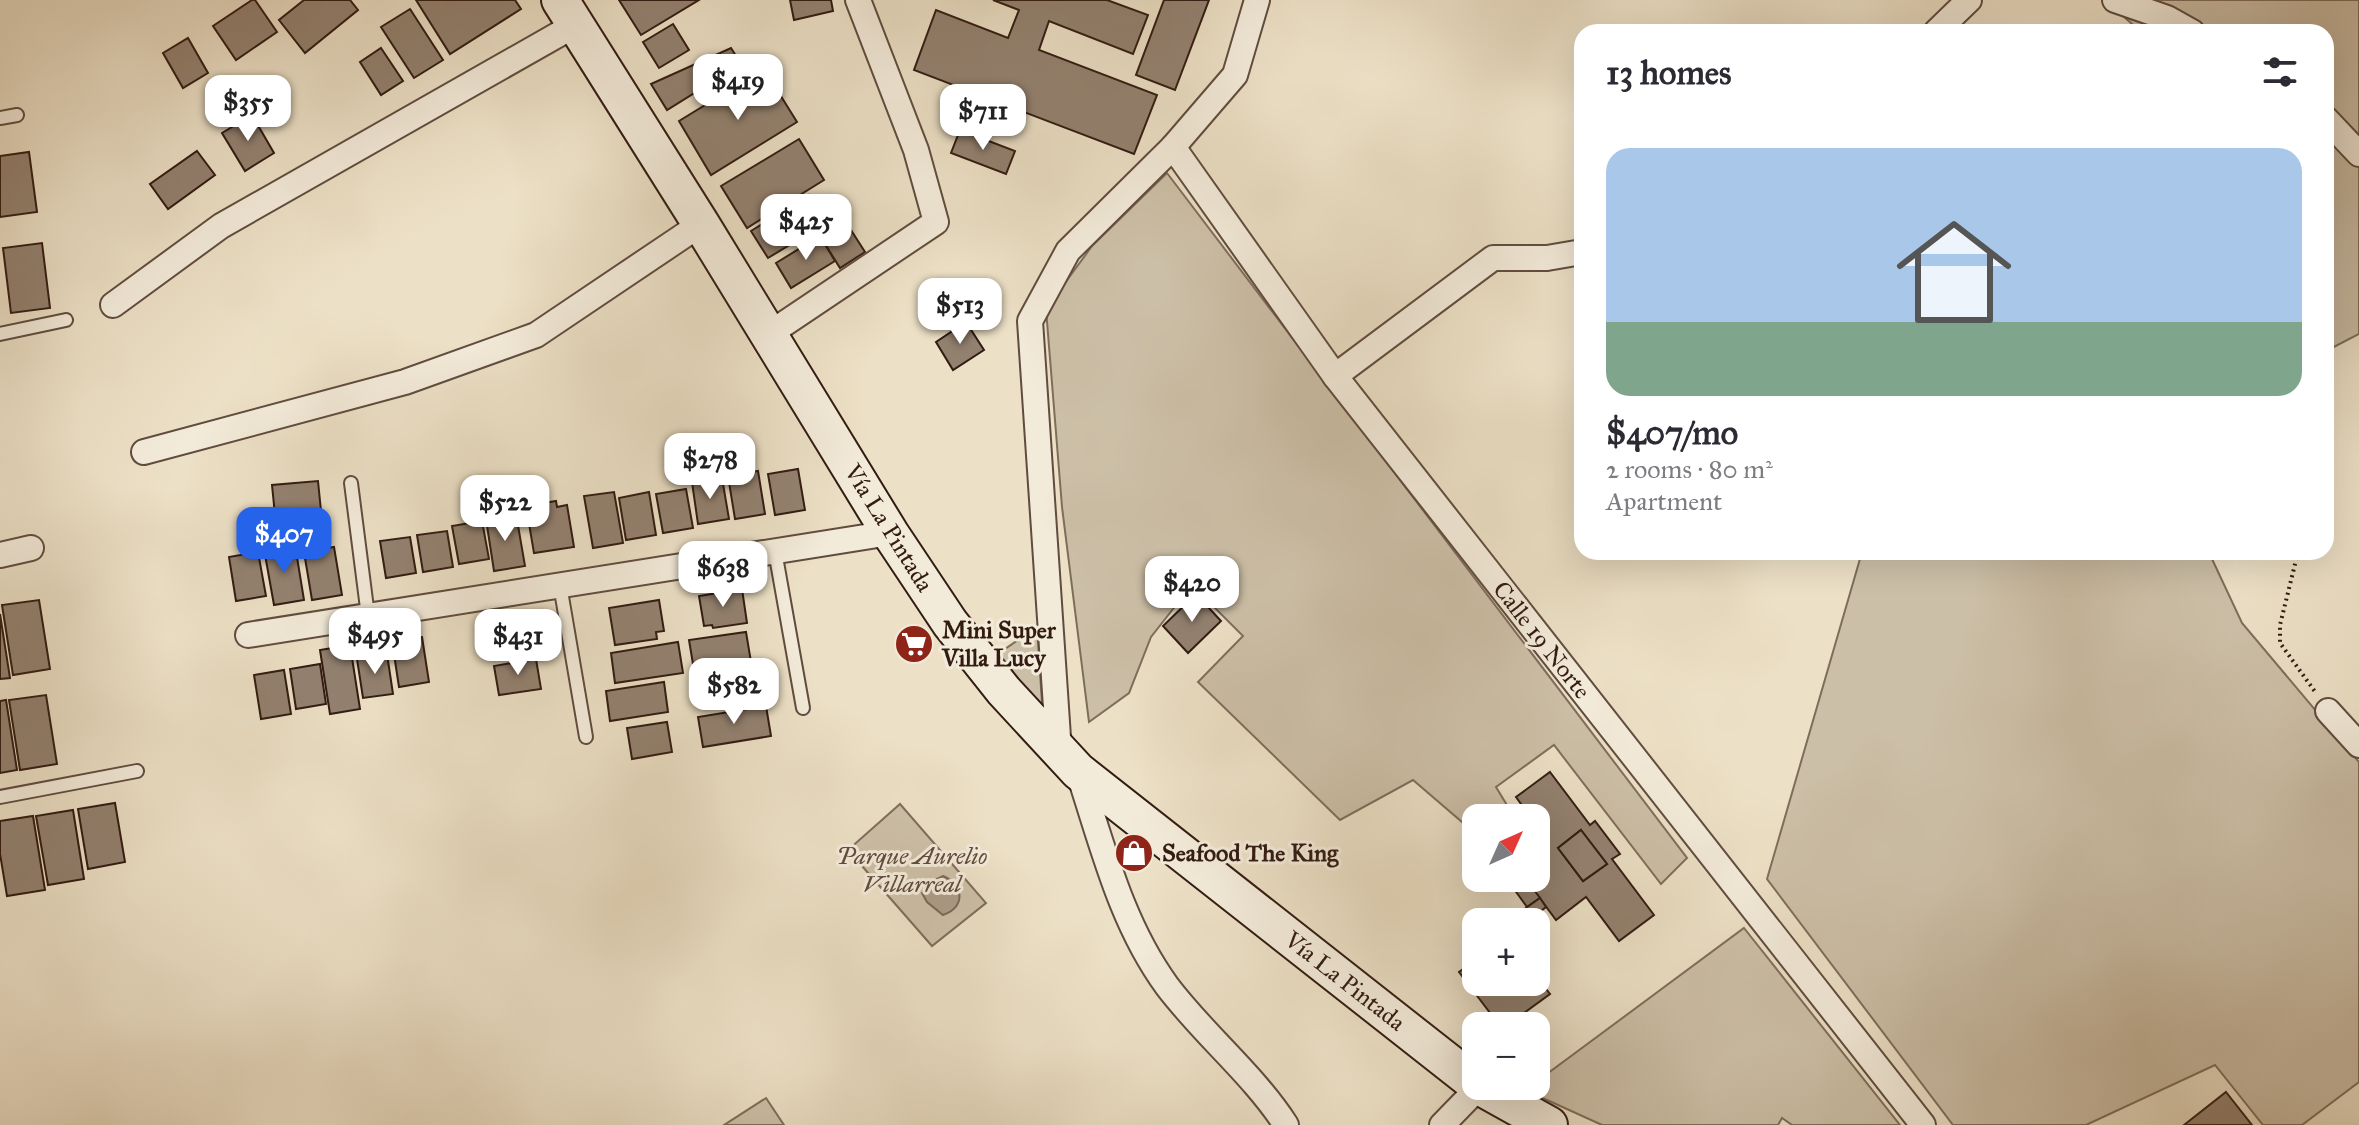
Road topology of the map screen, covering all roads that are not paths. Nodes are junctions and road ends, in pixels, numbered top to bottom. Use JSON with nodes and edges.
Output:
{"nodes":[{"id":1,"x":858,"y":0,"type":"edge"},
{"id":2,"x":1257,"y":0,"type":"edge"},
{"id":3,"x":1969,"y":0,"type":"edge"},
{"id":4,"x":2115,"y":0,"type":"edge"},
{"id":5,"x":568,"y":13,"type":"edge"},
{"id":6,"x":1944,"y":24,"type":"edge"},
{"id":7,"x":2178,"y":24,"type":"edge"},
{"id":8,"x":17,"y":115,"type":"dead end"},
{"id":9,"x":0,"y":118,"type":"edge"},
{"id":10,"x":2334,"y":127,"type":"edge"},
{"id":11,"x":1173,"y":147,"type":"junction"},
{"id":12,"x":2359,"y":154,"type":"edge"},
{"id":13,"x":701,"y":224,"type":"junction"},
{"id":14,"x":1574,"y":253,"type":"edge"},
{"id":15,"x":113,"y":305,"type":"dead end"},
{"id":16,"x":66,"y":320,"type":"dead end"},
{"id":17,"x":0,"y":334,"type":"edge"},
{"id":18,"x":769,"y":334,"type":"junction"},
{"id":19,"x":1335,"y":376,"type":"junction"},
{"id":20,"x":144,"y":452,"type":"dead end"},
{"id":21,"x":351,"y":483,"type":"dead end"},
{"id":22,"x":890,"y":533,"type":"junction"},
{"id":23,"x":31,"y":548,"type":"dead end"},
{"id":24,"x":775,"y":551,"type":"junction"},
{"id":25,"x":0,"y":555,"type":"edge"},
{"id":26,"x":560,"y":585,"type":"junction"},
{"id":27,"x":368,"y":616,"type":"junction"},
{"id":28,"x":248,"y":635,"type":"dead end"},
{"id":29,"x":803,"y":708,"type":"dead end"},
{"id":30,"x":2328,"y":711,"type":"road end"},
{"id":31,"x":586,"y":737,"type":"dead end"},
{"id":32,"x":2359,"y":745,"type":"edge"},
{"id":33,"x":1069,"y":762,"type":"junction"},
{"id":34,"x":137,"y":771,"type":"dead end"},
{"id":35,"x":0,"y":797,"type":"edge"},
{"id":36,"x":1462,"y":1072,"type":"edge"},
{"id":37,"x":1464,"y":1100,"type":"edge"},
{"id":38,"x":1505,"y":1100,"type":"edge"},
{"id":39,"x":1286,"y":1125,"type":"edge"},
{"id":40,"x":1442,"y":1125,"type":"edge"},
{"id":41,"x":1549,"y":1125,"type":"edge"},
{"id":42,"x":1923,"y":1125,"type":"edge"}],
"edges":[{"from":1,"to":18,"type":"street"},
{"from":2,"to":11,"type":"street"},
{"from":3,"to":6,"type":"street"},
{"from":4,"to":7,"type":"street"},
{"from":5,"to":13,"type":"main road","name":"Vía La Pintada"},
{"from":5,"to":15,"type":"street"},
{"from":8,"to":9,"type":"lane"},
{"from":10,"to":12,"type":"street"},
{"from":11,"to":19,"type":"street","name":"Calle 19 Norte"},
{"from":11,"to":33,"type":"street"},
{"from":13,"to":18,"type":"main road","name":"Vía La Pintada"},
{"from":13,"to":20,"type":"street"},
{"from":14,"to":19,"type":"street"},
{"from":16,"to":17,"type":"lane"},
{"from":18,"to":22,"type":"main road","name":"Vía La Pintada"},
{"from":19,"to":42,"type":"street","name":"Calle 19 Norte"},
{"from":21,"to":27,"type":"lane"},
{"from":22,"to":24,"type":"street"},
{"from":22,"to":33,"type":"main road","name":"Vía La Pintada"},
{"from":23,"to":25,"type":"street"},
{"from":24,"to":26,"type":"street"},
{"from":24,"to":29,"type":"lane"},
{"from":26,"to":27,"type":"street"},
{"from":26,"to":31,"type":"lane"},
{"from":27,"to":28,"type":"street"},
{"from":30,"to":32,"type":"street"},
{"from":33,"to":36,"type":"main road","name":"Vía La Pintada"},
{"from":33,"to":39,"type":"street"},
{"from":34,"to":35,"type":"lane"},
{"from":37,"to":40,"type":"street"},
{"from":38,"to":41,"type":"main road","name":"Vía La Pintada"}]}
